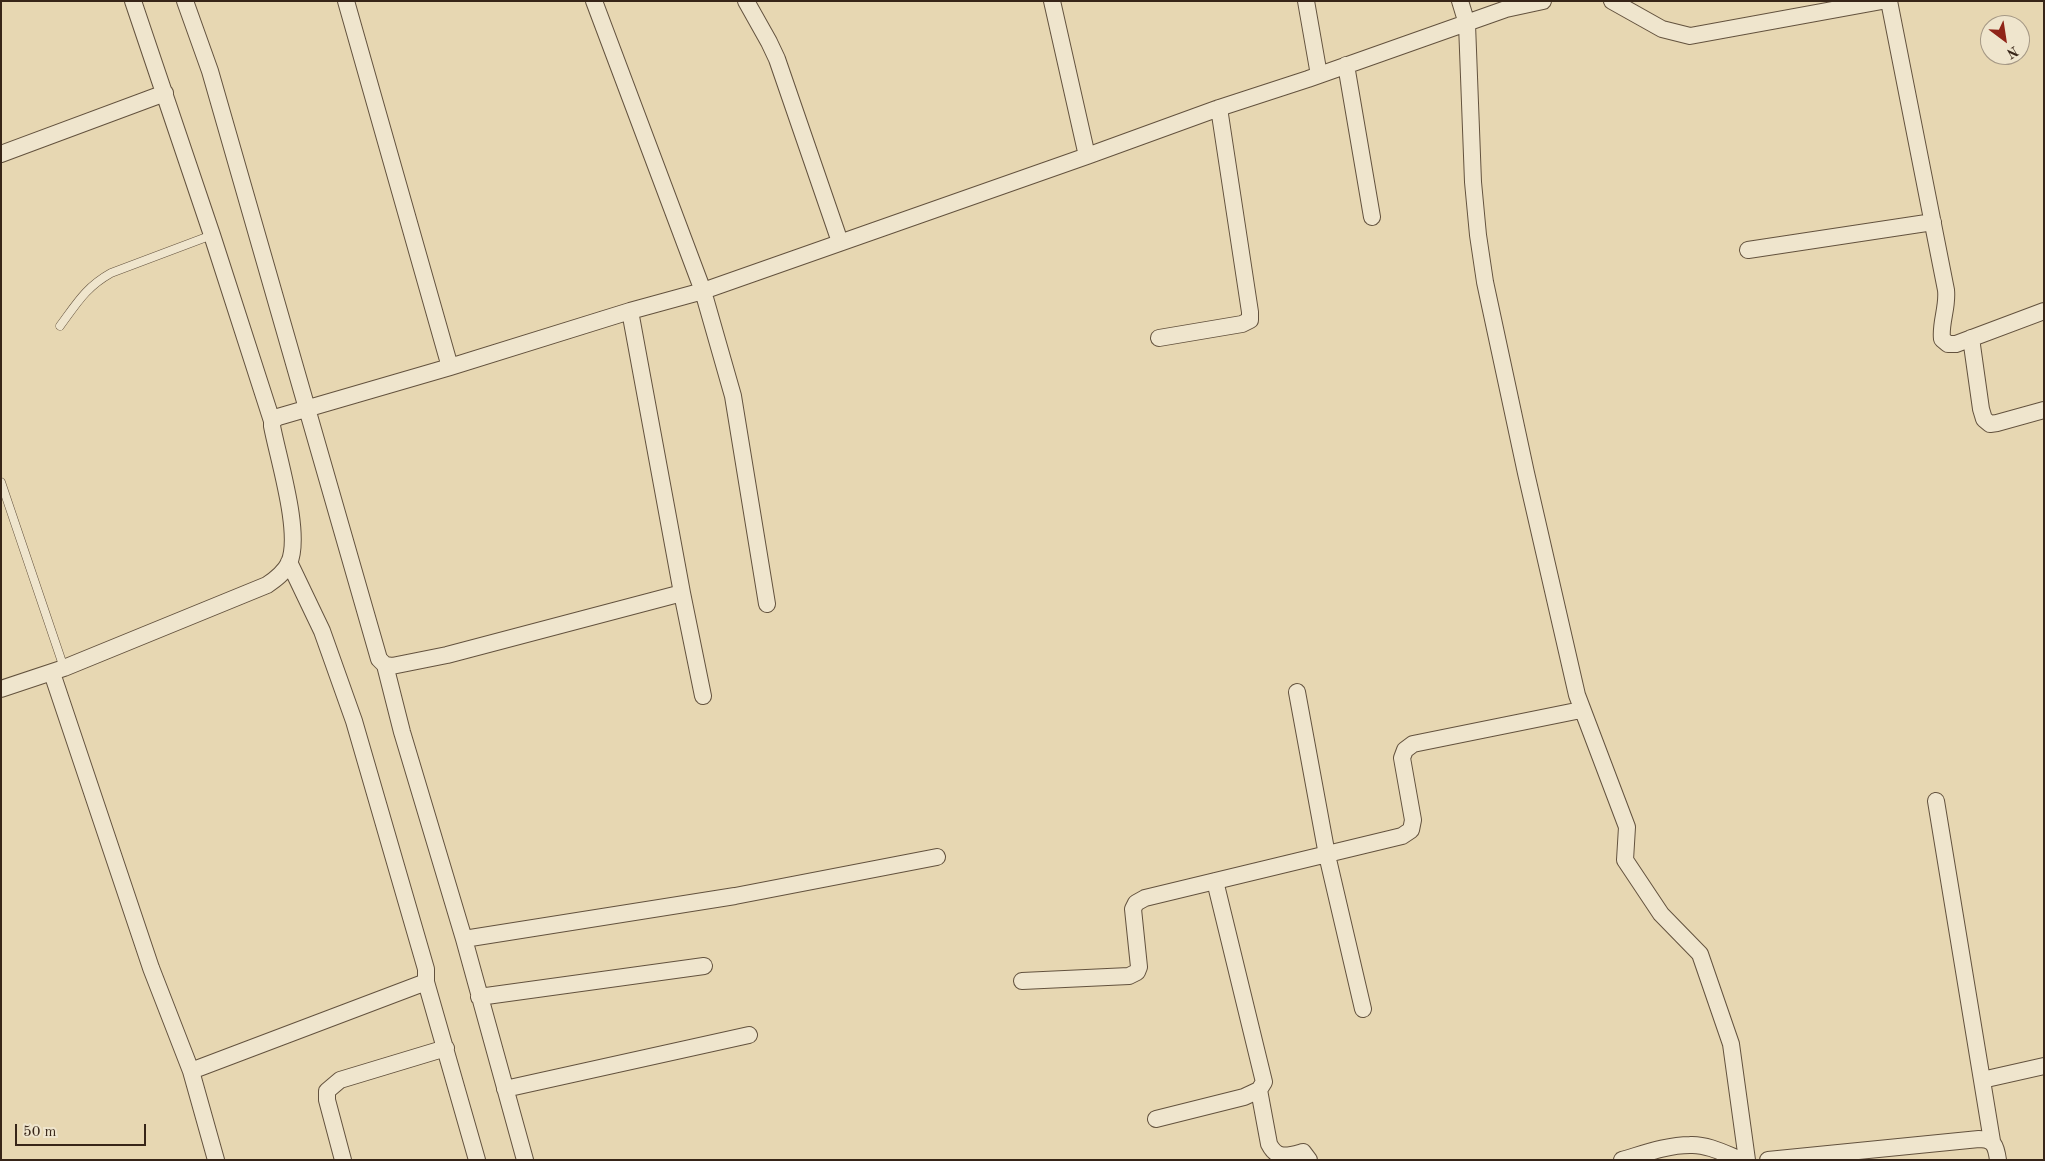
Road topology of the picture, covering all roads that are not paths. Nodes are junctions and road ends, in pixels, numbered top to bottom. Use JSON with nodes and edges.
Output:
{"nodes":[{"id":1,"x":133,"y":1,"type":"edge"},
{"id":2,"x":185,"y":1,"type":"edge"},
{"id":3,"x":346,"y":1,"type":"edge"},
{"id":4,"x":594,"y":1,"type":"edge"},
{"id":5,"x":746,"y":1,"type":"edge"},
{"id":6,"x":1052,"y":1,"type":"edge"},
{"id":7,"x":1306,"y":1,"type":"edge"},
{"id":8,"x":1460,"y":1,"type":"edge"},
{"id":9,"x":1543,"y":1,"type":"edge"},
{"id":10,"x":1612,"y":1,"type":"edge"},
{"id":11,"x":1882,"y":1,"type":"edge"},
{"id":12,"x":1889,"y":1,"type":"edge"},
{"id":13,"x":1506,"y":5,"type":"edge"},
{"id":14,"x":1467,"y":24,"type":"junction"},
{"id":15,"x":1346,"y":66,"type":"junction"},
{"id":16,"x":1319,"y":75,"type":"junction"},
{"id":17,"x":165,"y":93,"type":"junction"},
{"id":18,"x":1219,"y":108,"type":"junction"},
{"id":19,"x":1,"y":154,"type":"edge"},
{"id":20,"x":1087,"y":156,"type":"junction"},
{"id":21,"x":1372,"y":217,"type":"dead end"},
{"id":22,"x":1933,"y":222,"type":"junction"},
{"id":23,"x":212,"y":234,"type":"junction"},
{"id":24,"x":840,"y":242,"type":"junction"},
{"id":25,"x":1748,"y":250,"type":"dead end"},
{"id":26,"x":703,"y":291,"type":"junction"},
{"id":27,"x":630,"y":311,"type":"junction"},
{"id":28,"x":2044,"y":311,"type":"edge"},
{"id":29,"x":60,"y":326,"type":"dead end"},
{"id":30,"x":1159,"y":338,"type":"dead end"},
{"id":31,"x":1971,"y":338,"type":"junction"},
{"id":32,"x":450,"y":367,"type":"junction"},
{"id":33,"x":307,"y":408,"type":"junction"},
{"id":34,"x":2044,"y":410,"type":"edge"},
{"id":35,"x":280,"y":417,"type":"junction"},
{"id":36,"x":1,"y":482,"type":"edge"},
{"id":37,"x":289,"y":562,"type":"junction"},
{"id":38,"x":682,"y":593,"type":"junction"},
{"id":39,"x":767,"y":604,"type":"dead end"},
{"id":40,"x":385,"y":665,"type":"junction"},
{"id":41,"x":58,"y":671,"type":"junction"},
{"id":42,"x":1,"y":689,"type":"edge"},
{"id":43,"x":1297,"y":692,"type":"dead end"},
{"id":44,"x":703,"y":696,"type":"dead end"},
{"id":45,"x":1581,"y":710,"type":"junction"},
{"id":46,"x":1936,"y":801,"type":"dead end"},
{"id":47,"x":1327,"y":855,"type":"junction"},
{"id":48,"x":936,"y":857,"type":"dead end"},
{"id":49,"x":1215,"y":881,"type":"junction"},
{"id":50,"x":464,"y":939,"type":"junction"},
{"id":51,"x":704,"y":966,"type":"dead end"},
{"id":52,"x":1022,"y":981,"type":"dead end"},
{"id":53,"x":426,"y":982,"type":"junction"},
{"id":54,"x":479,"y":997,"type":"junction"},
{"id":55,"x":1363,"y":1009,"type":"dead end"},
{"id":56,"x":749,"y":1035,"type":"dead end"},
{"id":57,"x":446,"y":1048,"type":"junction"},
{"id":58,"x":2044,"y":1066,"type":"edge"},
{"id":59,"x":191,"y":1071,"type":"junction"},
{"id":60,"x":1982,"y":1080,"type":"junction"},
{"id":61,"x":505,"y":1089,"type":"junction"},
{"id":62,"x":1259,"y":1090,"type":"junction"},
{"id":63,"x":1156,"y":1118,"type":"dead end"},
{"id":64,"x":1992,"y":1141,"type":"junction"},
{"id":65,"x":339,"y":1159,"type":"edge"},
{"id":66,"x":216,"y":1160,"type":"edge"},
{"id":67,"x":477,"y":1160,"type":"edge"},
{"id":68,"x":525,"y":1160,"type":"edge"},
{"id":69,"x":1309,"y":1160,"type":"edge"},
{"id":70,"x":1622,"y":1160,"type":"edge"},
{"id":71,"x":1741,"y":1160,"type":"edge"},
{"id":72,"x":1747,"y":1160,"type":"edge"},
{"id":73,"x":1768,"y":1160,"type":"edge"},
{"id":74,"x":1998,"y":1160,"type":"edge"}],
"edges":[{"from":1,"to":17,"type":"street"},
{"from":2,"to":33,"type":"street"},
{"from":3,"to":32,"type":"street"},
{"from":4,"to":26,"type":"street"},
{"from":5,"to":24,"type":"street"},
{"from":6,"to":20,"type":"street"},
{"from":7,"to":16,"type":"street"},
{"from":8,"to":14,"type":"street"},
{"from":9,"to":13,"type":"street"},
{"from":10,"to":11,"type":"street"},
{"from":12,"to":22,"type":"street"},
{"from":13,"to":14,"type":"street"},
{"from":14,"to":15,"type":"street"},
{"from":14,"to":45,"type":"street"},
{"from":15,"to":16,"type":"street"},
{"from":15,"to":21,"type":"street"},
{"from":16,"to":18,"type":"street"},
{"from":17,"to":19,"type":"street"},
{"from":17,"to":23,"type":"street"},
{"from":18,"to":20,"type":"street"},
{"from":18,"to":30,"type":"street"},
{"from":20,"to":24,"type":"street"},
{"from":22,"to":25,"type":"street"},
{"from":22,"to":31,"type":"street"},
{"from":23,"to":29,"type":"lane"},
{"from":23,"to":35,"type":"street"},
{"from":24,"to":26,"type":"street"},
{"from":26,"to":27,"type":"street"},
{"from":26,"to":39,"type":"street"},
{"from":27,"to":32,"type":"street"},
{"from":27,"to":38,"type":"street"},
{"from":28,"to":31,"type":"street"},
{"from":31,"to":34,"type":"street"},
{"from":32,"to":33,"type":"street"},
{"from":33,"to":35,"type":"street"},
{"from":33,"to":40,"type":"street"},
{"from":35,"to":37,"type":"street"},
{"from":36,"to":41,"type":"lane"},
{"from":37,"to":41,"type":"street"},
{"from":37,"to":53,"type":"street"},
{"from":38,"to":40,"type":"street"},
{"from":38,"to":44,"type":"street"},
{"from":40,"to":50,"type":"street"},
{"from":41,"to":42,"type":"street"},
{"from":41,"to":59,"type":"street"},
{"from":43,"to":47,"type":"street"},
{"from":45,"to":47,"type":"street"},
{"from":45,"to":72,"type":"street"},
{"from":46,"to":60,"type":"street"},
{"from":47,"to":49,"type":"street"},
{"from":47,"to":55,"type":"street"},
{"from":48,"to":50,"type":"street"},
{"from":49,"to":52,"type":"street"},
{"from":49,"to":62,"type":"street"},
{"from":50,"to":54,"type":"street"},
{"from":51,"to":54,"type":"street"},
{"from":53,"to":57,"type":"street"},
{"from":53,"to":59,"type":"street"},
{"from":54,"to":61,"type":"street"},
{"from":56,"to":61,"type":"street"},
{"from":57,"to":65,"type":"street"},
{"from":57,"to":67,"type":"street"},
{"from":58,"to":60,"type":"street"},
{"from":59,"to":66,"type":"street"},
{"from":60,"to":64,"type":"street"},
{"from":61,"to":68,"type":"street"},
{"from":62,"to":63,"type":"street"},
{"from":62,"to":69,"type":"street"},
{"from":64,"to":73,"type":"street"},
{"from":64,"to":74,"type":"street"},
{"from":70,"to":71,"type":"street"}]}
